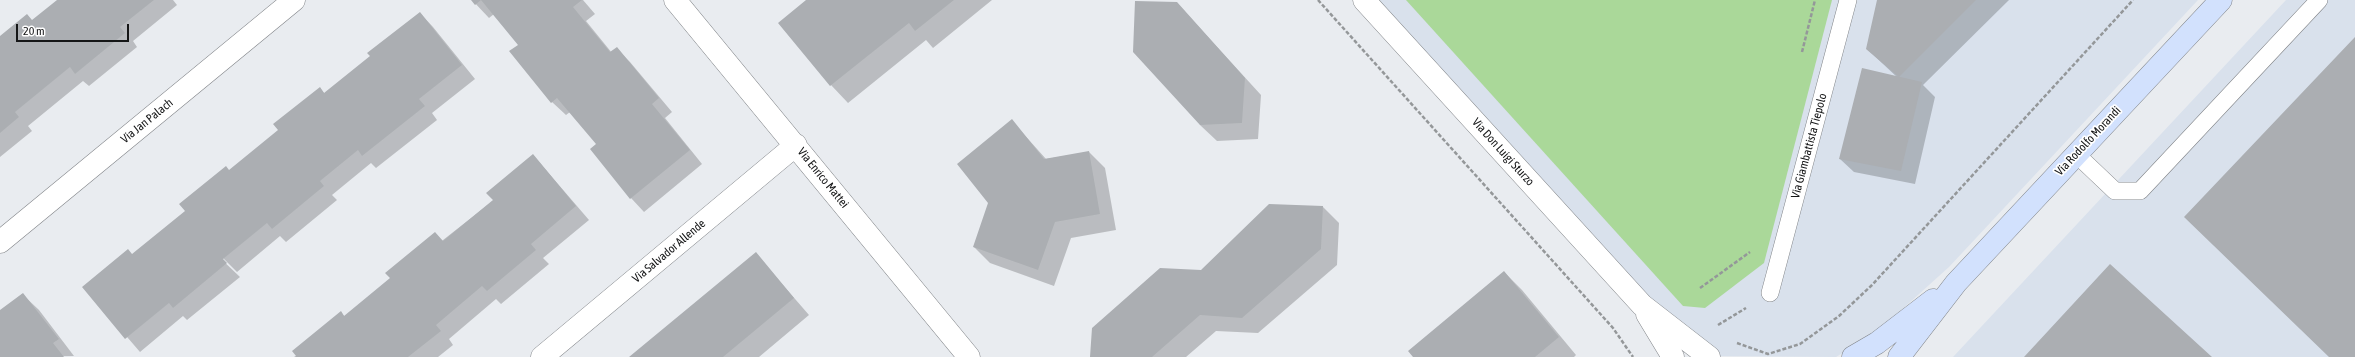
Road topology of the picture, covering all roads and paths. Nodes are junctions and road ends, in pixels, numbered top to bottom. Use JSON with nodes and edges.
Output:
{"nodes":[{"id":1,"x":294,"y":0,"type":"edge"},
{"id":2,"x":675,"y":0,"type":"edge"},
{"id":3,"x":1318,"y":0,"type":"edge"},
{"id":4,"x":1364,"y":0,"type":"edge"},
{"id":5,"x":1815,"y":0,"type":"edge"},
{"id":6,"x":1848,"y":0,"type":"edge"},
{"id":7,"x":2133,"y":0,"type":"edge"},
{"id":8,"x":2221,"y":0,"type":"edge"},
{"id":9,"x":2320,"y":0,"type":"edge"},
{"id":10,"x":1802,"y":53,"type":"dead end"},
{"id":11,"x":796,"y":145,"type":"junction"},
{"id":12,"x":2076,"y":154,"type":"junction"},
{"id":13,"x":0,"y":242,"type":"edge"},
{"id":14,"x":1753,"y":244,"type":"dead end"},
{"id":15,"x":1956,"y":283,"type":"junction"},
{"id":16,"x":1700,"y":288,"type":"dead end"},
{"id":17,"x":1770,"y":293,"type":"joint"},
{"id":18,"x":1642,"y":305,"type":"junction"},
{"id":19,"x":1714,"y":328,"type":"dead end"},
{"id":20,"x":1734,"y":341,"type":"dead end"},
{"id":21,"x":542,"y":357,"type":"edge"},
{"id":22,"x":969,"y":357,"type":"edge"},
{"id":23,"x":1632,"y":357,"type":"edge"},
{"id":24,"x":1673,"y":357,"type":"edge"},
{"id":25,"x":1709,"y":357,"type":"edge"},
{"id":26,"x":1853,"y":357,"type":"edge"},
{"id":27,"x":1899,"y":357,"type":"edge"}],
"edges":[{"from":1,"to":13,"type":"street","name":"Via Jan Palach"},
{"from":2,"to":11,"type":"street","name":"Via Enrico Mattei"},
{"from":3,"to":23,"type":"path"},
{"from":4,"to":18,"type":"street","name":"Via Don Luigi Sturzo"},
{"from":5,"to":10,"type":"path"},
{"from":6,"to":17,"type":"lane","name":"Via Giambattista Tiepolo"},
{"from":7,"to":20,"type":"path"},
{"from":8,"to":12,"type":"street","name":"Via Rodolfo Morandi"},
{"from":9,"to":12,"type":"lane"},
{"from":11,"to":21,"type":"street","name":"Via Salvador Allende"},
{"from":11,"to":22,"type":"street","name":"Via Enrico Mattei"},
{"from":12,"to":15,"type":"street","name":"Via Rodolfo Morandi"},
{"from":14,"to":16,"type":"path"},
{"from":15,"to":26,"type":"street","name":"Via Rodolfo Morandi"},
{"from":15,"to":27,"type":"street","name":"Via Rodolfo Morandi"},
{"from":17,"to":19,"type":"path"},
{"from":18,"to":24,"type":"street","name":"Via Don Luigi Sturzo"},
{"from":18,"to":25,"type":"street","name":"Via Don Luigi Sturzo"}]}
